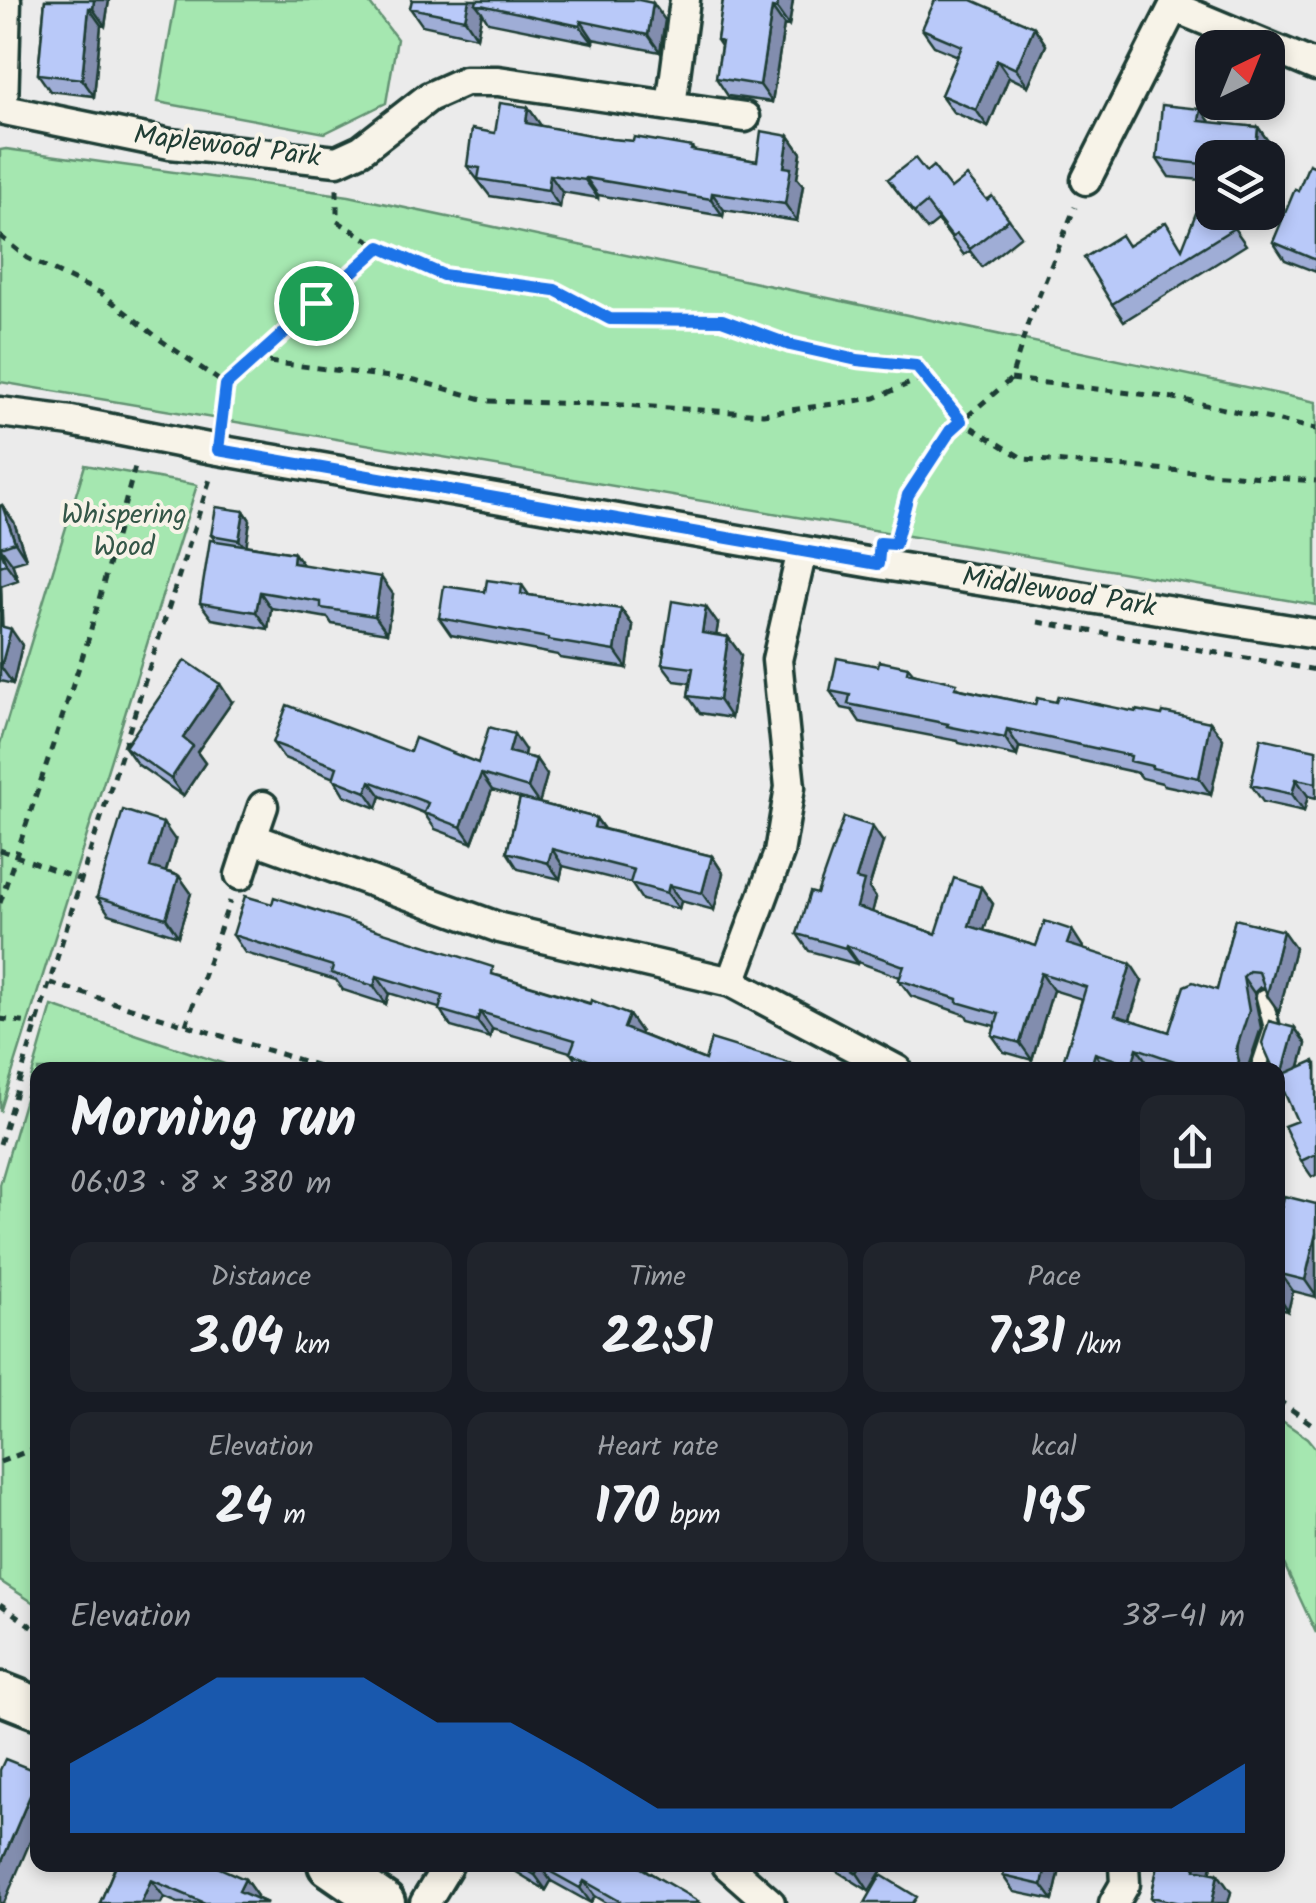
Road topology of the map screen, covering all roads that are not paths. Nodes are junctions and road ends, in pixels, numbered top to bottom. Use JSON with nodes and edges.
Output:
{"nodes":[{"id":1,"x":6,"y":0,"type":"edge"},
{"id":2,"x":685,"y":0,"type":"edge"},
{"id":3,"x":1176,"y":4,"type":"edge"},
{"id":4,"x":1316,"y":66,"type":"edge"},
{"id":5,"x":671,"y":106,"type":"junction"},
{"id":6,"x":2,"y":108,"type":"edge"},
{"id":7,"x":745,"y":117,"type":"dead end"},
{"id":8,"x":1086,"y":180,"type":"road end"},
{"id":9,"x":0,"y":412,"type":"edge"},
{"id":10,"x":802,"y":551,"type":"junction"},
{"id":11,"x":1316,"y":634,"type":"edge"},
{"id":12,"x":263,"y":806,"type":"dead end"},
{"id":13,"x":252,"y":838,"type":"junction"},
{"id":14,"x":240,"y":876,"type":"road end"},
{"id":15,"x":732,"y":982,"type":"junction"},
{"id":16,"x":1264,"y":997,"type":"edge"},
{"id":17,"x":882,"y":1062,"type":"edge"},
{"id":18,"x":1261,"y":1062,"type":"edge"},
{"id":19,"x":0,"y":1693,"type":"edge"},
{"id":20,"x":30,"y":1705,"type":"edge"},
{"id":21,"x":339,"y":1872,"type":"edge"},
{"id":22,"x":444,"y":1872,"type":"edge"},
{"id":23,"x":735,"y":1872,"type":"edge"},
{"id":24,"x":1124,"y":1872,"type":"edge"},
{"id":25,"x":384,"y":1903,"type":"edge"},
{"id":26,"x":425,"y":1903,"type":"edge"},
{"id":27,"x":770,"y":1903,"type":"edge"},
{"id":28,"x":1114,"y":1903,"type":"edge"}],
"edges":[{"from":1,"to":6,"type":"street"},
{"from":2,"to":5,"type":"street"},
{"from":3,"to":4,"type":"street"},
{"from":3,"to":8,"type":"street"},
{"from":5,"to":6,"type":"street","name":"Maplewood Park"},
{"from":5,"to":7,"type":"street","name":"Maplewood Park"},
{"from":9,"to":10,"type":"street","name":"Middlewood Park"},
{"from":10,"to":11,"type":"street","name":"Middlewood Park"},
{"from":10,"to":15,"type":"street"},
{"from":12,"to":13,"type":"street"},
{"from":13,"to":14,"type":"street"},
{"from":13,"to":15,"type":"street"},
{"from":15,"to":17,"type":"street"},
{"from":16,"to":18,"type":"lane"},
{"from":19,"to":20,"type":"street"},
{"from":21,"to":25,"type":"street"},
{"from":22,"to":26,"type":"street"},
{"from":23,"to":27,"type":"street"},
{"from":24,"to":28,"type":"street"}]}
